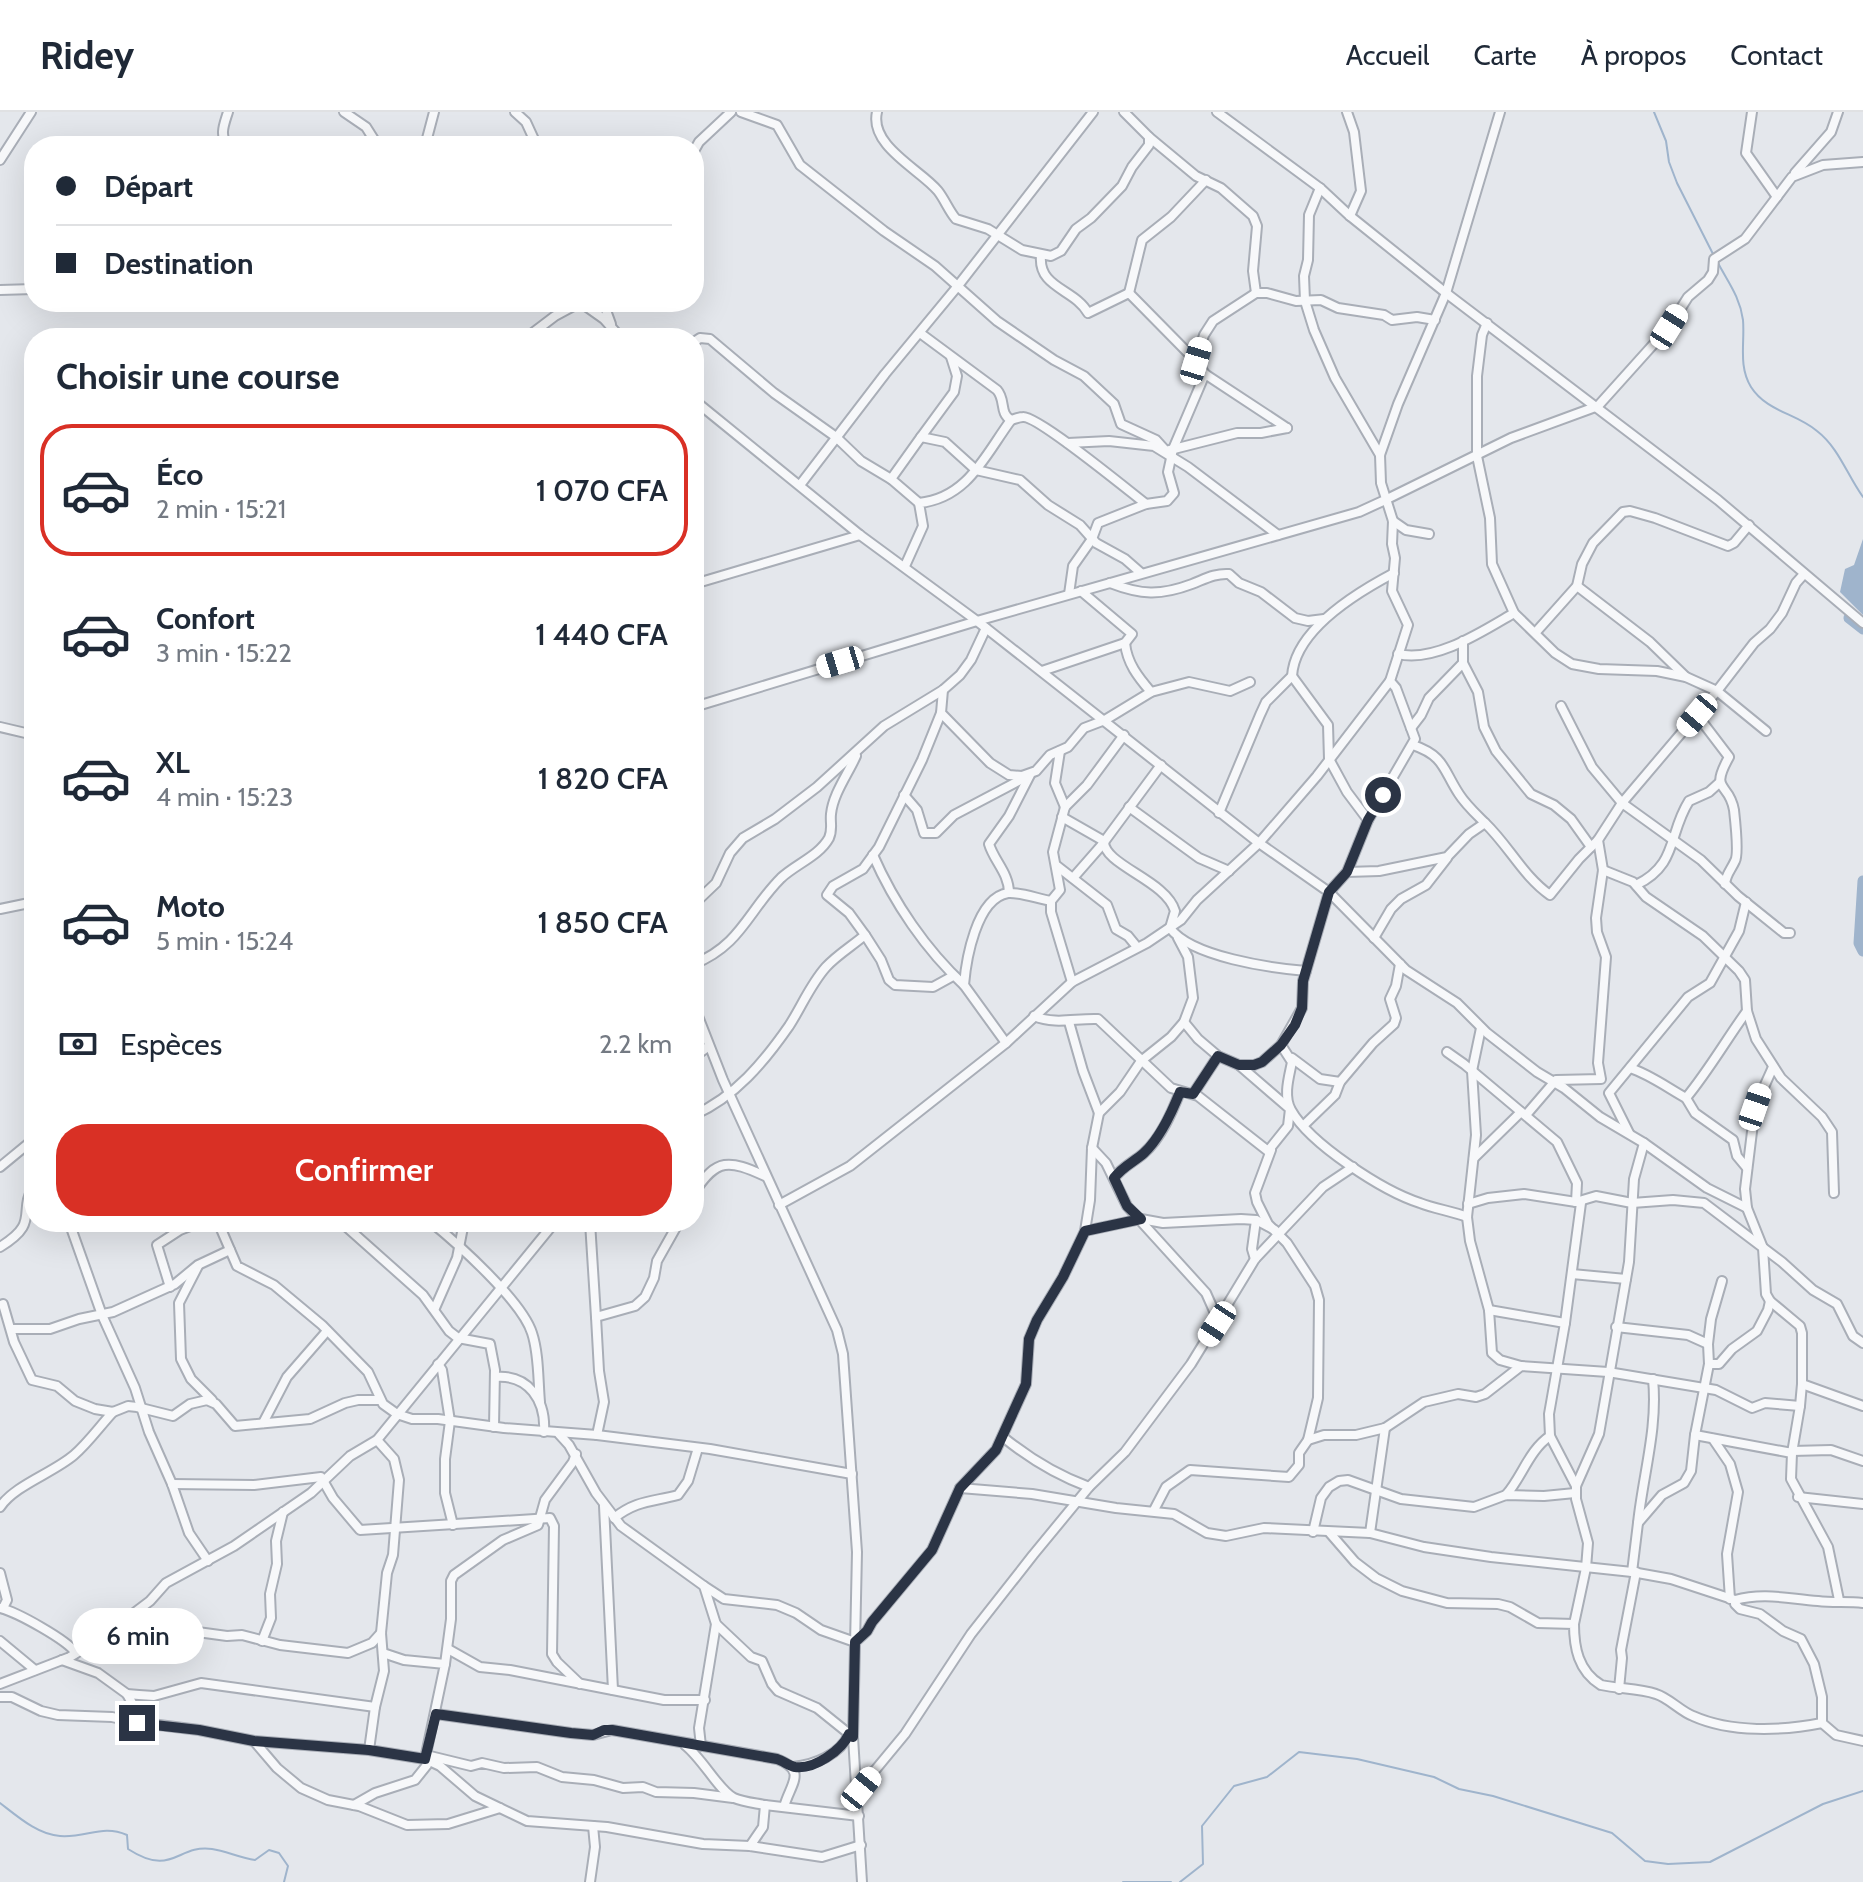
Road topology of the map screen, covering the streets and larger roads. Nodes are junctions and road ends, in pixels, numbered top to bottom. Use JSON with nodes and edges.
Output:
{"nodes":[{"id":1,"x":31,"y":112,"type":"edge"},
{"id":2,"x":228,"y":112,"type":"edge"},
{"id":3,"x":344,"y":112,"type":"edge"},
{"id":4,"x":434,"y":112,"type":"edge"},
{"id":5,"x":515,"y":112,"type":"edge"},
{"id":6,"x":731,"y":112,"type":"edge"},
{"id":7,"x":741,"y":112,"type":"edge"},
{"id":8,"x":877,"y":112,"type":"edge"},
{"id":9,"x":1093,"y":112,"type":"edge"},
{"id":10,"x":1124,"y":112,"type":"edge"},
{"id":11,"x":1217,"y":112,"type":"edge"},
{"id":12,"x":1347,"y":112,"type":"edge"},
{"id":13,"x":1500,"y":112,"type":"edge"},
{"id":14,"x":1752,"y":112,"type":"edge"},
{"id":15,"x":1838,"y":112,"type":"edge"},
{"id":16,"x":222,"y":136,"type":"edge"},
{"id":17,"x":372,"y":136,"type":"edge"},
{"id":18,"x":428,"y":136,"type":"edge"},
{"id":19,"x":532,"y":136,"type":"edge"},
{"id":20,"x":704,"y":137,"type":"edge"},
{"id":21,"x":1149,"y":137,"type":"junction"},
{"id":22,"x":0,"y":160,"type":"edge"},
{"id":23,"x":1863,"y":162,"type":"edge"},
{"id":24,"x":1792,"y":177,"type":"junction"},
{"id":25,"x":1206,"y":180,"type":"junction"},
{"id":26,"x":1320,"y":188,"type":"junction"},
{"id":27,"x":1777,"y":197,"type":"junction"},
{"id":28,"x":1350,"y":216,"type":"junction"},
{"id":29,"x":997,"y":234,"type":"junction"},
{"id":30,"x":1041,"y":256,"type":"junction"},
{"id":31,"x":957,"y":287,"type":"junction"},
{"id":32,"x":24,"y":289,"type":"edge"},
{"id":33,"x":0,"y":290,"type":"edge"},
{"id":34,"x":1129,"y":293,"type":"junction"},
{"id":35,"x":1256,"y":293,"type":"junction"},
{"id":36,"x":1446,"y":293,"type":"junction"},
{"id":37,"x":1305,"y":301,"type":"junction"},
{"id":38,"x":562,"y":312,"type":"edge"},
{"id":39,"x":593,"y":312,"type":"edge"},
{"id":40,"x":607,"y":312,"type":"edge"},
{"id":41,"x":1435,"y":320,"type":"junction"},
{"id":42,"x":1487,"y":323,"type":"junction"},
{"id":43,"x":612,"y":327,"type":"joint"},
{"id":44,"x":539,"y":328,"type":"edge"},
{"id":45,"x":920,"y":333,"type":"junction"},
{"id":46,"x":704,"y":338,"type":"edge"},
{"id":47,"x":951,"y":357,"type":"junction"},
{"id":48,"x":1196,"y":361,"type":"junction"},
{"id":49,"x":1205,"y":374,"type":"junction"},
{"id":50,"x":1598,"y":406,"type":"junction"},
{"id":51,"x":704,"y":408,"type":"edge"},
{"id":52,"x":1011,"y":420,"type":"junction"},
{"id":53,"x":836,"y":437,"type":"junction"},
{"id":54,"x":921,"y":437,"type":"junction"},
{"id":55,"x":1067,"y":444,"type":"junction"},
{"id":56,"x":1171,"y":452,"type":"junction"},
{"id":57,"x":1380,"y":455,"type":"junction"},
{"id":58,"x":1477,"y":456,"type":"junction"},
{"id":59,"x":976,"y":470,"type":"junction"},
{"id":60,"x":891,"y":479,"type":"junction"},
{"id":61,"x":800,"y":485,"type":"junction"},
{"id":62,"x":1388,"y":499,"type":"junction"},
{"id":63,"x":919,"y":503,"type":"junction"},
{"id":64,"x":1146,"y":504,"type":"junction"},
{"id":65,"x":1393,"y":521,"type":"junction"},
{"id":66,"x":1749,"y":525,"type":"junction"},
{"id":67,"x":1429,"y":534,"type":"dead end"},
{"id":68,"x":860,"y":535,"type":"junction"},
{"id":69,"x":1278,"y":535,"type":"junction"},
{"id":70,"x":1092,"y":539,"type":"junction"},
{"id":71,"x":905,"y":566,"type":"junction"},
{"id":72,"x":1141,"y":573,"type":"junction"},
{"id":73,"x":1394,"y":573,"type":"junction"},
{"id":74,"x":1804,"y":574,"type":"junction"},
{"id":75,"x":704,"y":581,"type":"edge"},
{"id":76,"x":1109,"y":583,"type":"junction"},
{"id":77,"x":1577,"y":586,"type":"junction"},
{"id":78,"x":1081,"y":591,"type":"junction"},
{"id":79,"x":1069,"y":594,"type":"junction"},
{"id":80,"x":1514,"y":613,"type":"junction"},
{"id":81,"x":1324,"y":619,"type":"junction"},
{"id":82,"x":977,"y":621,"type":"junction"},
{"id":83,"x":1863,"y":623,"type":"edge"},
{"id":84,"x":986,"y":628,"type":"junction"},
{"id":85,"x":1536,"y":632,"type":"junction"},
{"id":86,"x":1463,"y":641,"type":"junction"},
{"id":87,"x":1125,"y":643,"type":"junction"},
{"id":88,"x":1398,"y":654,"type":"junction"},
{"id":89,"x":1463,"y":663,"type":"junction"},
{"id":90,"x":1042,"y":671,"type":"junction"},
{"id":91,"x":1292,"y":676,"type":"junction"},
{"id":92,"x":1686,"y":677,"type":"junction"},
{"id":93,"x":1390,"y":681,"type":"junction"},
{"id":94,"x":1250,"y":682,"type":"dead end"},
{"id":95,"x":943,"y":690,"type":"junction"},
{"id":96,"x":1717,"y":691,"type":"junction"},
{"id":97,"x":1151,"y":692,"type":"junction"},
{"id":98,"x":704,"y":704,"type":"edge"},
{"id":99,"x":1561,"y":706,"type":"dead end"},
{"id":100,"x":941,"y":713,"type":"junction"},
{"id":101,"x":1697,"y":715,"type":"junction"},
{"id":102,"x":1105,"y":720,"type":"junction"},
{"id":103,"x":0,"y":727,"type":"edge"},
{"id":104,"x":1411,"y":728,"type":"junction"},
{"id":105,"x":1766,"y":731,"type":"dead end"},
{"id":106,"x":24,"y":733,"type":"edge"},
{"id":107,"x":1124,"y":735,"type":"junction"},
{"id":108,"x":1413,"y":745,"type":"junction"},
{"id":109,"x":858,"y":751,"type":"junction"},
{"id":110,"x":1060,"y":751,"type":"junction"},
{"id":111,"x":1329,"y":759,"type":"junction"},
{"id":112,"x":1161,"y":765,"type":"junction"},
{"id":113,"x":1030,"y":775,"type":"junction"},
{"id":114,"x":1719,"y":783,"type":"junction"},
{"id":115,"x":904,"y":795,"type":"junction"},
{"id":116,"x":1622,"y":803,"type":"junction"},
{"id":117,"x":1065,"y":807,"type":"junction"},
{"id":118,"x":1129,"y":807,"type":"junction"},
{"id":119,"x":1219,"y":813,"type":"junction"},
{"id":120,"x":1062,"y":817,"type":"junction"},
{"id":121,"x":1368,"y":820,"type":"junction"},
{"id":122,"x":1485,"y":823,"type":"junction"},
{"id":123,"x":1104,"y":841,"type":"junction"},
{"id":124,"x":1675,"y":841,"type":"junction"},
{"id":125,"x":1259,"y":843,"type":"junction"},
{"id":126,"x":1595,"y":844,"type":"junction"},
{"id":127,"x":873,"y":855,"type":"junction"},
{"id":128,"x":1447,"y":857,"type":"junction"},
{"id":129,"x":1057,"y":866,"type":"junction"},
{"id":130,"x":1603,"y":870,"type":"junction"},
{"id":131,"x":1229,"y":871,"type":"junction"},
{"id":132,"x":1347,"y":872,"type":"junction"},
{"id":133,"x":1073,"y":878,"type":"junction"},
{"id":134,"x":1725,"y":884,"type":"junction"},
{"id":135,"x":1636,"y":885,"type":"junction"},
{"id":136,"x":1329,"y":892,"type":"junction"},
{"id":137,"x":1009,"y":893,"type":"junction"},
{"id":138,"x":704,"y":894,"type":"edge"},
{"id":139,"x":1051,"y":901,"type":"junction"},
{"id":140,"x":1746,"y":902,"type":"junction"},
{"id":141,"x":24,"y":904,"type":"edge"},
{"id":142,"x":0,"y":909,"type":"edge"},
{"id":143,"x":1170,"y":928,"type":"junction"},
{"id":144,"x":1790,"y":933,"type":"dead end"},
{"id":145,"x":865,"y":935,"type":"junction"},
{"id":146,"x":1178,"y":938,"type":"junction"},
{"id":147,"x":1374,"y":938,"type":"junction"},
{"id":148,"x":1137,"y":947,"type":"junction"},
{"id":149,"x":1723,"y":957,"type":"junction"},
{"id":150,"x":704,"y":960,"type":"edge"},
{"id":151,"x":1400,"y":964,"type":"junction"},
{"id":152,"x":1306,"y":971,"type":"junction"},
{"id":153,"x":953,"y":976,"type":"junction"},
{"id":154,"x":1072,"y":982,"type":"junction"},
{"id":155,"x":964,"y":985,"type":"junction"},
{"id":156,"x":1747,"y":1011,"type":"junction"},
{"id":157,"x":1034,"y":1016,"type":"junction"},
{"id":158,"x":1069,"y":1022,"type":"junction"},
{"id":159,"x":1184,"y":1022,"type":"junction"},
{"id":160,"x":1481,"y":1028,"type":"junction"},
{"id":161,"x":704,"y":1033,"type":"edge"},
{"id":162,"x":1006,"y":1043,"type":"junction"},
{"id":163,"x":1281,"y":1045,"type":"junction"},
{"id":164,"x":709,"y":1046,"type":"junction"},
{"id":165,"x":704,"y":1050,"type":"edge"},
{"id":166,"x":1447,"y":1052,"type":"dead end"},
{"id":167,"x":1218,"y":1056,"type":"junction"},
{"id":168,"x":1291,"y":1057,"type":"junction"},
{"id":169,"x":1141,"y":1061,"type":"junction"},
{"id":170,"x":1239,"y":1065,"type":"junction"},
{"id":171,"x":1773,"y":1067,"type":"junction"},
{"id":172,"x":1630,"y":1068,"type":"junction"},
{"id":173,"x":1472,"y":1071,"type":"junction"},
{"id":174,"x":1601,"y":1079,"type":"junction"},
{"id":175,"x":1340,"y":1082,"type":"junction"},
{"id":176,"x":1553,"y":1082,"type":"junction"},
{"id":177,"x":1180,"y":1092,"type":"junction"},
{"id":178,"x":1609,"y":1093,"type":"junction"},
{"id":179,"x":1193,"y":1094,"type":"junction"},
{"id":180,"x":729,"y":1096,"type":"junction"},
{"id":181,"x":1686,"y":1098,"type":"junction"},
{"id":182,"x":1290,"y":1109,"type":"junction"},
{"id":183,"x":704,"y":1110,"type":"edge"},
{"id":184,"x":1099,"y":1113,"type":"junction"},
{"id":185,"x":1524,"y":1114,"type":"junction"},
{"id":186,"x":1304,"y":1125,"type":"junction"},
{"id":187,"x":1629,"y":1134,"type":"junction"},
{"id":188,"x":1644,"y":1143,"type":"junction"},
{"id":189,"x":24,"y":1147,"type":"edge"},
{"id":190,"x":1092,"y":1148,"type":"junction"},
{"id":191,"x":1271,"y":1149,"type":"junction"},
{"id":192,"x":1474,"y":1158,"type":"junction"},
{"id":193,"x":0,"y":1167,"type":"edge"},
{"id":194,"x":1353,"y":1167,"type":"junction"},
{"id":195,"x":1747,"y":1168,"type":"junction"},
{"id":196,"x":766,"y":1176,"type":"junction"},
{"id":197,"x":1114,"y":1178,"type":"junction"},
{"id":198,"x":704,"y":1181,"type":"edge"},
{"id":199,"x":1834,"y":1193,"type":"dead end"},
{"id":200,"x":1579,"y":1203,"type":"junction"},
{"id":201,"x":1632,"y":1203,"type":"junction"},
{"id":202,"x":1468,"y":1204,"type":"junction"},
{"id":203,"x":779,"y":1205,"type":"junction"},
{"id":204,"x":1747,"y":1208,"type":"junction"},
{"id":205,"x":1467,"y":1217,"type":"junction"},
{"id":206,"x":1141,"y":1219,"type":"junction"},
{"id":207,"x":1256,"y":1220,"type":"junction"},
{"id":208,"x":24,"y":1225,"type":"edge"},
{"id":209,"x":1085,"y":1231,"type":"junction"},
{"id":210,"x":73,"y":1232,"type":"edge"},
{"id":211,"x":177,"y":1232,"type":"edge"},
{"id":212,"x":222,"y":1232,"type":"edge"},
{"id":213,"x":352,"y":1232,"type":"edge"},
{"id":214,"x":443,"y":1232,"type":"edge"},
{"id":215,"x":462,"y":1232,"type":"edge"},
{"id":216,"x":547,"y":1232,"type":"edge"},
{"id":217,"x":591,"y":1232,"type":"edge"},
{"id":218,"x":673,"y":1232,"type":"edge"},
{"id":219,"x":1277,"y":1232,"type":"junction"},
{"id":220,"x":0,"y":1247,"type":"edge"},
{"id":221,"x":460,"y":1247,"type":"junction"},
{"id":222,"x":1763,"y":1248,"type":"junction"},
{"id":223,"x":230,"y":1250,"type":"junction"},
{"id":224,"x":1255,"y":1259,"type":"junction"},
{"id":225,"x":198,"y":1265,"type":"junction"},
{"id":226,"x":1572,"y":1274,"type":"junction"},
{"id":227,"x":1626,"y":1279,"type":"junction"},
{"id":228,"x":1722,"y":1281,"type":"dead end"},
{"id":229,"x":170,"y":1287,"type":"junction"},
{"id":230,"x":500,"y":1288,"type":"junction"},
{"id":231,"x":1770,"y":1301,"type":"junction"},
{"id":232,"x":1,"y":1303,"type":"edge"},
{"id":233,"x":434,"y":1309,"type":"junction"},
{"id":234,"x":1489,"y":1310,"type":"junction"},
{"id":235,"x":102,"y":1315,"type":"junction"},
{"id":236,"x":596,"y":1317,"type":"junction"},
{"id":237,"x":1218,"y":1320,"type":"junction"},
{"id":238,"x":1565,"y":1323,"type":"junction"},
{"id":239,"x":1616,"y":1327,"type":"junction"},
{"id":240,"x":11,"y":1329,"type":"junction"},
{"id":241,"x":327,"y":1331,"type":"junction"},
{"id":242,"x":458,"y":1338,"type":"junction"},
{"id":243,"x":1863,"y":1343,"type":"edge"},
{"id":244,"x":1708,"y":1344,"type":"junction"},
{"id":245,"x":438,"y":1364,"type":"junction"},
{"id":246,"x":1709,"y":1364,"type":"junction"},
{"id":247,"x":1521,"y":1366,"type":"junction"},
{"id":248,"x":1557,"y":1369,"type":"junction"},
{"id":249,"x":1608,"y":1372,"type":"junction"},
{"id":250,"x":495,"y":1377,"type":"junction"},
{"id":251,"x":1653,"y":1379,"type":"junction"},
{"id":252,"x":1802,"y":1384,"type":"junction"},
{"id":253,"x":1704,"y":1389,"type":"junction"},
{"id":254,"x":380,"y":1400,"type":"junction"},
{"id":255,"x":212,"y":1401,"type":"junction"},
{"id":256,"x":540,"y":1402,"type":"junction"},
{"id":257,"x":1800,"y":1406,"type":"junction"},
{"id":258,"x":1863,"y":1406,"type":"edge"},
{"id":259,"x":141,"y":1408,"type":"junction"},
{"id":260,"x":113,"y":1412,"type":"junction"},
{"id":261,"x":397,"y":1414,"type":"junction"},
{"id":262,"x":450,"y":1421,"type":"junction"},
{"id":263,"x":263,"y":1423,"type":"junction"},
{"id":264,"x":494,"y":1427,"type":"junction"},
{"id":265,"x":1385,"y":1428,"type":"junction"},
{"id":266,"x":544,"y":1432,"type":"junction"},
{"id":267,"x":558,"y":1433,"type":"junction"},
{"id":268,"x":597,"y":1435,"type":"junction"},
{"id":269,"x":1695,"y":1435,"type":"junction"},
{"id":270,"x":1550,"y":1436,"type":"junction"},
{"id":271,"x":1003,"y":1437,"type":"junction"},
{"id":272,"x":1713,"y":1439,"type":"junction"},
{"id":273,"x":377,"y":1440,"type":"junction"},
{"id":274,"x":1308,"y":1440,"type":"junction"},
{"id":275,"x":698,"y":1448,"type":"junction"},
{"id":276,"x":1792,"y":1452,"type":"junction"},
{"id":277,"x":576,"y":1454,"type":"junction"},
{"id":278,"x":1863,"y":1461,"type":"edge"},
{"id":279,"x":852,"y":1474,"type":"junction"},
{"id":280,"x":325,"y":1483,"type":"junction"},
{"id":281,"x":172,"y":1484,"type":"junction"},
{"id":282,"x":1089,"y":1487,"type":"junction"},
{"id":283,"x":960,"y":1488,"type":"junction"},
{"id":284,"x":1376,"y":1489,"type":"junction"},
{"id":285,"x":1576,"y":1490,"type":"junction"},
{"id":286,"x":1506,"y":1495,"type":"junction"},
{"id":287,"x":1798,"y":1497,"type":"junction"},
{"id":288,"x":1077,"y":1501,"type":"junction"},
{"id":289,"x":1863,"y":1504,"type":"edge"},
{"id":290,"x":604,"y":1505,"type":"junction"},
{"id":291,"x":0,"y":1507,"type":"edge"},
{"id":292,"x":1154,"y":1510,"type":"junction"},
{"id":293,"x":283,"y":1511,"type":"junction"},
{"id":294,"x":614,"y":1518,"type":"junction"},
{"id":295,"x":540,"y":1519,"type":"junction"},
{"id":296,"x":1638,"y":1523,"type":"junction"},
{"id":297,"x":453,"y":1525,"type":"junction"},
{"id":298,"x":395,"y":1528,"type":"junction"},
{"id":299,"x":1313,"y":1532,"type":"junction"},
{"id":300,"x":1329,"y":1532,"type":"junction"},
{"id":301,"x":1370,"y":1533,"type":"junction"},
{"id":302,"x":208,"y":1561,"type":"junction"},
{"id":303,"x":1586,"y":1568,"type":"junction"},
{"id":304,"x":1634,"y":1572,"type":"junction"},
{"id":305,"x":0,"y":1573,"type":"edge"},
{"id":306,"x":704,"y":1586,"type":"junction"},
{"id":307,"x":1732,"y":1600,"type":"junction"},
{"id":308,"x":1839,"y":1600,"type":"junction"},
{"id":309,"x":1863,"y":1603,"type":"edge"},
{"id":310,"x":2,"y":1608,"type":"edge"},
{"id":311,"x":124,"y":1622,"type":"junction"},
{"id":312,"x":716,"y":1624,"type":"junction"},
{"id":313,"x":1574,"y":1624,"type":"junction"},
{"id":314,"x":381,"y":1633,"type":"junction"},
{"id":315,"x":0,"y":1641,"type":"edge"},
{"id":316,"x":262,"y":1641,"type":"junction"},
{"id":317,"x":855,"y":1642,"type":"junction"},
{"id":318,"x":448,"y":1649,"type":"junction"},
{"id":319,"x":0,"y":1652,"type":"edge"},
{"id":320,"x":76,"y":1653,"type":"junction"},
{"id":321,"x":383,"y":1653,"type":"junction"},
{"id":322,"x":16,"y":1655,"type":"junction"},
{"id":323,"x":62,"y":1660,"type":"junction"},
{"id":324,"x":445,"y":1664,"type":"junction"},
{"id":325,"x":35,"y":1670,"type":"junction"},
{"id":326,"x":0,"y":1684,"type":"edge"},
{"id":327,"x":580,"y":1684,"type":"junction"},
{"id":328,"x":1619,"y":1689,"type":"junction"},
{"id":329,"x":613,"y":1690,"type":"junction"},
{"id":330,"x":127,"y":1694,"type":"junction"},
{"id":331,"x":0,"y":1697,"type":"edge"},
{"id":332,"x":705,"y":1700,"type":"junction"},
{"id":333,"x":375,"y":1707,"type":"junction"},
{"id":334,"x":436,"y":1714,"type":"junction"},
{"id":335,"x":1822,"y":1723,"type":"junction"},
{"id":336,"x":145,"y":1724,"type":"junction"},
{"id":337,"x":851,"y":1735,"type":"junction"},
{"id":338,"x":254,"y":1741,"type":"junction"},
{"id":339,"x":1863,"y":1741,"type":"edge"},
{"id":340,"x":681,"y":1743,"type":"junction"},
{"id":341,"x":701,"y":1746,"type":"junction"},
{"id":342,"x":369,"y":1750,"type":"junction"},
{"id":343,"x":426,"y":1757,"type":"junction"},
{"id":344,"x":793,"y":1767,"type":"junction"},
{"id":345,"x":857,"y":1792,"type":"junction"},
{"id":346,"x":733,"y":1798,"type":"junction"},
{"id":347,"x":354,"y":1805,"type":"junction"},
{"id":348,"x":765,"y":1805,"type":"junction"},
{"id":349,"x":784,"y":1807,"type":"junction"},
{"id":350,"x":500,"y":1808,"type":"junction"},
{"id":351,"x":859,"y":1816,"type":"junction"},
{"id":352,"x":593,"y":1826,"type":"junction"},
{"id":353,"x":861,"y":1845,"type":"junction"},
{"id":354,"x":750,"y":1846,"type":"junction"},
{"id":355,"x":590,"y":1882,"type":"edge"},
{"id":356,"x":862,"y":1882,"type":"edge"}],
"edges":[{"from":1,"to":22,"type":"street"},
{"from":2,"to":16,"type":"street"},
{"from":3,"to":17,"type":"street"},
{"from":4,"to":18,"type":"street"},
{"from":5,"to":19,"type":"street"},
{"from":6,"to":20,"type":"street"},
{"from":7,"to":31,"type":"street"},
{"from":8,"to":29,"type":"street"},
{"from":9,"to":29,"type":"street"},
{"from":10,"to":21,"type":"street"},
{"from":11,"to":26,"type":"street"},
{"from":12,"to":28,"type":"street"},
{"from":13,"to":36,"type":"street"},
{"from":14,"to":27,"type":"street"},
{"from":15,"to":24,"type":"street"},
{"from":21,"to":25,"type":"street"},
{"from":21,"to":30,"type":"street"},
{"from":23,"to":24,"type":"street"},
{"from":24,"to":27,"type":"street"},
{"from":25,"to":34,"type":"street"},
{"from":25,"to":35,"type":"street"},
{"from":26,"to":28,"type":"street"},
{"from":26,"to":37,"type":"street"},
{"from":27,"to":50,"type":"street"},
{"from":28,"to":36,"type":"street"},
{"from":29,"to":30,"type":"street"},
{"from":29,"to":31,"type":"street"},
{"from":30,"to":34,"type":"street"},
{"from":31,"to":45,"type":"street"},
{"from":31,"to":56,"type":"street"},
{"from":32,"to":33,"type":"street"},
{"from":34,"to":48,"type":"street"},
{"from":35,"to":37,"type":"street"},
{"from":35,"to":48,"type":"street"},
{"from":36,"to":41,"type":"street"},
{"from":36,"to":42,"type":"street"},
{"from":37,"to":41,"type":"street"},
{"from":37,"to":57,"type":"street"},
{"from":38,"to":44,"type":"street"},
{"from":39,"to":43,"type":"street"},
{"from":40,"to":43,"type":"street"},
{"from":41,"to":57,"type":"street"},
{"from":42,"to":50,"type":"street"},
{"from":42,"to":58,"type":"street"},
{"from":45,"to":47,"type":"street"},
{"from":45,"to":53,"type":"street"},
{"from":46,"to":53,"type":"street"},
{"from":47,"to":52,"type":"street"},
{"from":47,"to":54,"type":"street"},
{"from":48,"to":49,"type":"street"},
{"from":49,"to":56,"type":"street"},
{"from":49,"to":56,"type":"street"},
{"from":50,"to":58,"type":"street"},
{"from":50,"to":66,"type":"street"},
{"from":51,"to":61,"type":"street"},
{"from":52,"to":55,"type":"street"},
{"from":52,"to":59,"type":"street"},
{"from":53,"to":60,"type":"street"},
{"from":53,"to":61,"type":"street"},
{"from":54,"to":59,"type":"street"},
{"from":54,"to":60,"type":"street"},
{"from":55,"to":56,"type":"street"},
{"from":55,"to":64,"type":"street"},
{"from":56,"to":64,"type":"street"},
{"from":56,"to":69,"type":"street"},
{"from":57,"to":62,"type":"street"},
{"from":58,"to":62,"type":"street"},
{"from":58,"to":80,"type":"street"},
{"from":59,"to":63,"type":"street"},
{"from":59,"to":70,"type":"street"},
{"from":60,"to":63,"type":"street"},
{"from":61,"to":68,"type":"street"},
{"from":62,"to":65,"type":"street"},
{"from":62,"to":69,"type":"street"},
{"from":63,"to":71,"type":"street"},
{"from":64,"to":70,"type":"street"},
{"from":65,"to":67,"type":"street"},
{"from":65,"to":73,"type":"street"},
{"from":66,"to":74,"type":"street"},
{"from":66,"to":77,"type":"street"},
{"from":68,"to":71,"type":"street"},
{"from":68,"to":75,"type":"street"},
{"from":69,"to":72,"type":"street"},
{"from":70,"to":72,"type":"street"},
{"from":70,"to":79,"type":"street"},
{"from":71,"to":82,"type":"street"},
{"from":72,"to":76,"type":"street"},
{"from":73,"to":81,"type":"street"},
{"from":73,"to":88,"type":"street"},
{"from":74,"to":83,"type":"street"},
{"from":74,"to":96,"type":"street"},
{"from":76,"to":78,"type":"street"},
{"from":76,"to":81,"type":"street"},
{"from":77,"to":85,"type":"street"},
{"from":77,"to":92,"type":"street"},
{"from":78,"to":79,"type":"street"},
{"from":78,"to":87,"type":"street"},
{"from":79,"to":82,"type":"street"},
{"from":80,"to":85,"type":"street"},
{"from":80,"to":86,"type":"street"},
{"from":81,"to":91,"type":"street"},
{"from":82,"to":84,"type":"street"},
{"from":82,"to":98,"type":"street"},
{"from":84,"to":90,"type":"street"},
{"from":84,"to":95,"type":"street"},
{"from":85,"to":92,"type":"street"},
{"from":86,"to":88,"type":"street"},
{"from":86,"to":89,"type":"street"},
{"from":87,"to":90,"type":"street"},
{"from":87,"to":97,"type":"street"},
{"from":88,"to":93,"type":"street"},
{"from":89,"to":104,"type":"street"},
{"from":89,"to":126,"type":"street"},
{"from":90,"to":102,"type":"street"},
{"from":91,"to":111,"type":"street"},
{"from":91,"to":119,"type":"street"},
{"from":92,"to":96,"type":"street"},
{"from":93,"to":104,"type":"street"},
{"from":93,"to":111,"type":"street"},
{"from":94,"to":97,"type":"street"},
{"from":95,"to":100,"type":"street"},
{"from":95,"to":109,"type":"street"},
{"from":96,"to":101,"type":"street"},
{"from":96,"to":105,"type":"street"},
{"from":97,"to":102,"type":"street"},
{"from":99,"to":116,"type":"street"},
{"from":100,"to":113,"type":"street"},
{"from":100,"to":115,"type":"street"},
{"from":101,"to":114,"type":"street"},
{"from":101,"to":116,"type":"street"},
{"from":102,"to":107,"type":"street"},
{"from":102,"to":110,"type":"street"},
{"from":103,"to":106,"type":"street"},
{"from":104,"to":108,"type":"street"},
{"from":107,"to":112,"type":"street"},
{"from":107,"to":117,"type":"street"},
{"from":108,"to":121,"type":"street"},
{"from":108,"to":122,"type":"street"},
{"from":109,"to":138,"type":"street"},
{"from":109,"to":150,"type":"street"},
{"from":110,"to":113,"type":"street"},
{"from":110,"to":117,"type":"street"},
{"from":111,"to":121,"type":"street"},
{"from":111,"to":125,"type":"street"},
{"from":112,"to":118,"type":"street"},
{"from":112,"to":119,"type":"street"},
{"from":113,"to":115,"type":"street"},
{"from":113,"to":137,"type":"street"},
{"from":114,"to":124,"type":"street"},
{"from":114,"to":134,"type":"street"},
{"from":115,"to":127,"type":"street"},
{"from":116,"to":124,"type":"street"},
{"from":116,"to":126,"type":"street"},
{"from":117,"to":120,"type":"street"},
{"from":118,"to":123,"type":"street"},
{"from":118,"to":131,"type":"street"},
{"from":119,"to":125,"type":"street"},
{"from":120,"to":123,"type":"street"},
{"from":120,"to":129,"type":"street"},
{"from":121,"to":132,"type":"street"},
{"from":122,"to":126,"type":"street"},
{"from":122,"to":128,"type":"street"},
{"from":123,"to":133,"type":"street"},
{"from":123,"to":143,"type":"street"},
{"from":124,"to":134,"type":"street"},
{"from":124,"to":135,"type":"street"},
{"from":125,"to":131,"type":"street"},
{"from":125,"to":136,"type":"street"},
{"from":126,"to":130,"type":"street"},
{"from":127,"to":145,"type":"street"},
{"from":127,"to":153,"type":"street"},
{"from":128,"to":132,"type":"street"},
{"from":128,"to":147,"type":"street"},
{"from":129,"to":133,"type":"street"},
{"from":129,"to":139,"type":"street"},
{"from":130,"to":135,"type":"street"},
{"from":130,"to":174,"type":"street"},
{"from":131,"to":143,"type":"street"},
{"from":132,"to":136,"type":"street"},
{"from":133,"to":148,"type":"street"},
{"from":134,"to":140,"type":"street"},
{"from":135,"to":149,"type":"street"},
{"from":136,"to":147,"type":"street"},
{"from":136,"to":152,"type":"street"},
{"from":137,"to":139,"type":"street"},
{"from":137,"to":155,"type":"street"},
{"from":139,"to":154,"type":"street"},
{"from":140,"to":144,"type":"street"},
{"from":140,"to":149,"type":"street"},
{"from":141,"to":142,"type":"street"},
{"from":143,"to":146,"type":"street"},
{"from":143,"to":148,"type":"street"},
{"from":145,"to":153,"type":"street"},
{"from":145,"to":180,"type":"street"},
{"from":146,"to":152,"type":"street"},
{"from":146,"to":159,"type":"street"},
{"from":147,"to":151,"type":"street"},
{"from":148,"to":154,"type":"street"},
{"from":149,"to":156,"type":"street"},
{"from":149,"to":172,"type":"street"},
{"from":151,"to":160,"type":"street"},
{"from":151,"to":175,"type":"street"},
{"from":152,"to":163,"type":"street"},
{"from":153,"to":155,"type":"street"},
{"from":154,"to":157,"type":"street"},
{"from":155,"to":162,"type":"street"},
{"from":156,"to":171,"type":"street"},
{"from":156,"to":181,"type":"street"},
{"from":157,"to":158,"type":"street"},
{"from":157,"to":162,"type":"street"},
{"from":158,"to":169,"type":"street"},
{"from":158,"to":184,"type":"street"},
{"from":159,"to":167,"type":"street"},
{"from":159,"to":169,"type":"street"},
{"from":160,"to":173,"type":"street"},
{"from":160,"to":176,"type":"street"},
{"from":161,"to":164,"type":"street"},
{"from":162,"to":203,"type":"street"},
{"from":163,"to":168,"type":"street"},
{"from":163,"to":170,"type":"street"},
{"from":164,"to":165,"type":"street"},
{"from":164,"to":180,"type":"street"},
{"from":166,"to":173,"type":"street"},
{"from":167,"to":170,"type":"street"},
{"from":167,"to":179,"type":"street"},
{"from":168,"to":175,"type":"street"},
{"from":168,"to":182,"type":"street"},
{"from":169,"to":177,"type":"street"},
{"from":169,"to":184,"type":"street"},
{"from":170,"to":182,"type":"street"},
{"from":171,"to":195,"type":"street"},
{"from":171,"to":199,"type":"street"},
{"from":172,"to":178,"type":"street"},
{"from":172,"to":181,"type":"street"},
{"from":173,"to":185,"type":"street"},
{"from":173,"to":192,"type":"street"},
{"from":174,"to":176,"type":"street"},
{"from":174,"to":178,"type":"street"},
{"from":175,"to":186,"type":"street"},
{"from":176,"to":185,"type":"street"},
{"from":176,"to":187,"type":"street"},
{"from":177,"to":179,"type":"street"},
{"from":177,"to":197,"type":"street"},
{"from":178,"to":187,"type":"street"},
{"from":179,"to":191,"type":"street"},
{"from":180,"to":183,"type":"street"},
{"from":180,"to":196,"type":"street"},
{"from":181,"to":195,"type":"street"},
{"from":182,"to":186,"type":"street"},
{"from":182,"to":191,"type":"street"},
{"from":184,"to":190,"type":"street"},
{"from":185,"to":192,"type":"street"},
{"from":185,"to":200,"type":"street"},
{"from":186,"to":194,"type":"street"},
{"from":187,"to":188,"type":"street"},
{"from":188,"to":201,"type":"street"},
{"from":188,"to":204,"type":"street"},
{"from":189,"to":193,"type":"street"},
{"from":190,"to":197,"type":"street"},
{"from":190,"to":209,"type":"street"},
{"from":191,"to":219,"type":"street"},
{"from":192,"to":202,"type":"street"},
{"from":194,"to":205,"type":"street"},
{"from":194,"to":219,"type":"street"},
{"from":195,"to":204,"type":"street"},
{"from":196,"to":198,"type":"street"},
{"from":196,"to":203,"type":"street"},
{"from":197,"to":206,"type":"street"},
{"from":200,"to":201,"type":"street"},
{"from":200,"to":202,"type":"street"},
{"from":200,"to":226,"type":"street"},
{"from":201,"to":222,"type":"street"},
{"from":201,"to":227,"type":"street"},
{"from":202,"to":205,"type":"street"},
{"from":203,"to":279,"type":"street"},
{"from":204,"to":222,"type":"street"},
{"from":205,"to":234,"type":"street"},
{"from":206,"to":207,"type":"street"},
{"from":206,"to":209,"type":"street"},
{"from":206,"to":237,"type":"street"},
{"from":207,"to":219,"type":"street"},
{"from":207,"to":224,"type":"street"},
{"from":208,"to":220,"type":"street"},
{"from":209,"to":271,"type":"street"},
{"from":210,"to":235,"type":"street"},
{"from":211,"to":229,"type":"street"},
{"from":212,"to":223,"type":"street"},
{"from":213,"to":233,"type":"street"},
{"from":214,"to":221,"type":"street"},
{"from":215,"to":221,"type":"street"},
{"from":216,"to":230,"type":"street"},
{"from":217,"to":236,"type":"street"},
{"from":218,"to":236,"type":"street"},
{"from":219,"to":224,"type":"street"},
{"from":219,"to":274,"type":"street"},
{"from":221,"to":230,"type":"street"},
{"from":221,"to":233,"type":"street"},
{"from":222,"to":231,"type":"street"},
{"from":222,"to":243,"type":"street"},
{"from":223,"to":225,"type":"street"},
{"from":223,"to":241,"type":"street"},
{"from":224,"to":237,"type":"street"},
{"from":225,"to":229,"type":"street"},
{"from":225,"to":255,"type":"street"},
{"from":226,"to":227,"type":"street"},
{"from":226,"to":238,"type":"street"},
{"from":227,"to":239,"type":"street"},
{"from":228,"to":244,"type":"street"},
{"from":229,"to":235,"type":"street"},
{"from":230,"to":242,"type":"street"},
{"from":230,"to":256,"type":"street"},
{"from":231,"to":246,"type":"street"},
{"from":231,"to":252,"type":"street"},
{"from":232,"to":240,"type":"street"},
{"from":233,"to":242,"type":"street"},
{"from":234,"to":238,"type":"street"},
{"from":234,"to":247,"type":"street"},
{"from":235,"to":240,"type":"street"},
{"from":235,"to":259,"type":"street"},
{"from":236,"to":268,"type":"street"},
{"from":237,"to":282,"type":"street"},
{"from":238,"to":248,"type":"street"},
{"from":239,"to":244,"type":"street"},
{"from":239,"to":249,"type":"street"},
{"from":240,"to":260,"type":"street"},
{"from":241,"to":254,"type":"street"},
{"from":241,"to":263,"type":"street"},
{"from":242,"to":245,"type":"street"},
{"from":242,"to":250,"type":"street"},
{"from":244,"to":246,"type":"street"},
{"from":245,"to":261,"type":"street"},
{"from":245,"to":262,"type":"street"},
{"from":246,"to":253,"type":"street"},
{"from":247,"to":248,"type":"street"},
{"from":247,"to":265,"type":"street"},
{"from":248,"to":249,"type":"street"},
{"from":248,"to":270,"type":"street"},
{"from":249,"to":251,"type":"street"},
{"from":249,"to":285,"type":"street"},
{"from":250,"to":256,"type":"street"},
{"from":250,"to":264,"type":"street"},
{"from":251,"to":253,"type":"street"},
{"from":251,"to":296,"type":"street"},
{"from":252,"to":257,"type":"street"},
{"from":252,"to":258,"type":"street"},
{"from":253,"to":257,"type":"street"},
{"from":253,"to":269,"type":"street"},
{"from":254,"to":261,"type":"street"},
{"from":254,"to":263,"type":"street"},
{"from":255,"to":259,"type":"street"},
{"from":255,"to":263,"type":"street"},
{"from":256,"to":266,"type":"street"},
{"from":257,"to":276,"type":"street"},
{"from":259,"to":260,"type":"street"},
{"from":259,"to":281,"type":"street"},
{"from":260,"to":291,"type":"street"},
{"from":261,"to":262,"type":"street"},
{"from":261,"to":273,"type":"street"},
{"from":262,"to":264,"type":"street"},
{"from":262,"to":297,"type":"street"},
{"from":264,"to":266,"type":"street"},
{"from":265,"to":274,"type":"street"},
{"from":265,"to":284,"type":"street"},
{"from":266,"to":267,"type":"street"},
{"from":267,"to":268,"type":"street"},
{"from":267,"to":277,"type":"street"},
{"from":268,"to":275,"type":"street"},
{"from":269,"to":272,"type":"street"},
{"from":269,"to":296,"type":"street"},
{"from":270,"to":285,"type":"street"},
{"from":270,"to":286,"type":"street"},
{"from":271,"to":282,"type":"street"},
{"from":271,"to":283,"type":"street"},
{"from":272,"to":276,"type":"street"},
{"from":272,"to":307,"type":"street"},
{"from":273,"to":280,"type":"street"},
{"from":273,"to":298,"type":"street"},
{"from":274,"to":292,"type":"street"},
{"from":275,"to":279,"type":"street"},
{"from":275,"to":294,"type":"street"},
{"from":276,"to":278,"type":"street"},
{"from":276,"to":287,"type":"street"},
{"from":277,"to":290,"type":"street"},
{"from":277,"to":295,"type":"street"},
{"from":279,"to":317,"type":"street"},
{"from":280,"to":281,"type":"street"},
{"from":280,"to":293,"type":"street"},
{"from":280,"to":298,"type":"street"},
{"from":281,"to":302,"type":"street"},
{"from":282,"to":288,"type":"street"},
{"from":283,"to":288,"type":"street"},
{"from":283,"to":317,"type":"street"},
{"from":284,"to":286,"type":"street"},
{"from":284,"to":299,"type":"street"},
{"from":284,"to":301,"type":"street"},
{"from":285,"to":286,"type":"street"},
{"from":285,"to":303,"type":"street"},
{"from":287,"to":289,"type":"street"},
{"from":287,"to":308,"type":"street"},
{"from":288,"to":292,"type":"street"},
{"from":288,"to":345,"type":"street"},
{"from":290,"to":294,"type":"street"},
{"from":290,"to":329,"type":"street"},
{"from":292,"to":299,"type":"street"},
{"from":293,"to":302,"type":"street"},
{"from":293,"to":316,"type":"street"},
{"from":294,"to":306,"type":"street"},
{"from":295,"to":297,"type":"street"},
{"from":295,"to":318,"type":"street"},
{"from":295,"to":327,"type":"street"},
{"from":296,"to":304,"type":"street"},
{"from":297,"to":298,"type":"street"},
{"from":298,"to":314,"type":"street"},
{"from":299,"to":300,"type":"street"},
{"from":300,"to":301,"type":"street"},
{"from":300,"to":313,"type":"street"},
{"from":301,"to":303,"type":"street"},
{"from":302,"to":311,"type":"street"},
{"from":303,"to":304,"type":"street"},
{"from":303,"to":313,"type":"street"},
{"from":304,"to":307,"type":"street"},
{"from":304,"to":328,"type":"street"},
{"from":305,"to":310,"type":"street"},
{"from":306,"to":312,"type":"street"},
{"from":306,"to":317,"type":"street"},
{"from":307,"to":308,"type":"street"},
{"from":307,"to":335,"type":"street"},
{"from":308,"to":309,"type":"street"},
{"from":310,"to":320,"type":"street"},
{"from":311,"to":316,"type":"street"},
{"from":311,"to":320,"type":"street"},
{"from":312,"to":332,"type":"street"},
{"from":312,"to":337,"type":"street"},
{"from":313,"to":328,"type":"street"},
{"from":314,"to":316,"type":"street"},
{"from":314,"to":321,"type":"street"},
{"from":315,"to":322,"type":"street"},
{"from":317,"to":337,"type":"street"},
{"from":318,"to":324,"type":"street"},
{"from":318,"to":327,"type":"street"},
{"from":319,"to":322,"type":"street"},
{"from":320,"to":323,"type":"street"},
{"from":321,"to":324,"type":"street"},
{"from":321,"to":333,"type":"street"},
{"from":322,"to":325,"type":"street"},
{"from":323,"to":325,"type":"street"},
{"from":323,"to":330,"type":"street"},
{"from":324,"to":334,"type":"street"},
{"from":325,"to":326,"type":"street"},
{"from":327,"to":329,"type":"street"},
{"from":328,"to":335,"type":"street"},
{"from":329,"to":332,"type":"street"},
{"from":330,"to":333,"type":"street"},
{"from":330,"to":336,"type":"street"},
{"from":331,"to":336,"type":"street"},
{"from":332,"to":341,"type":"street"},
{"from":333,"to":342,"type":"street"},
{"from":334,"to":340,"type":"street"},
{"from":334,"to":343,"type":"street"},
{"from":335,"to":339,"type":"street"},
{"from":336,"to":338,"type":"street"},
{"from":337,"to":344,"type":"street"},
{"from":337,"to":345,"type":"street"},
{"from":338,"to":342,"type":"street"},
{"from":338,"to":347,"type":"street"},
{"from":340,"to":341,"type":"street"},
{"from":340,"to":346,"type":"street"},
{"from":341,"to":344,"type":"street"},
{"from":342,"to":343,"type":"street"},
{"from":343,"to":346,"type":"street"},
{"from":343,"to":347,"type":"street"},
{"from":343,"to":350,"type":"street"},
{"from":344,"to":349,"type":"street"},
{"from":345,"to":351,"type":"street"},
{"from":346,"to":348,"type":"street"},
{"from":347,"to":350,"type":"street"},
{"from":348,"to":349,"type":"street"},
{"from":348,"to":354,"type":"street"},
{"from":349,"to":351,"type":"street"},
{"from":350,"to":352,"type":"street"},
{"from":351,"to":353,"type":"street"},
{"from":352,"to":354,"type":"street"},
{"from":352,"to":355,"type":"street"},
{"from":353,"to":354,"type":"street"},
{"from":353,"to":356,"type":"street"}]}
